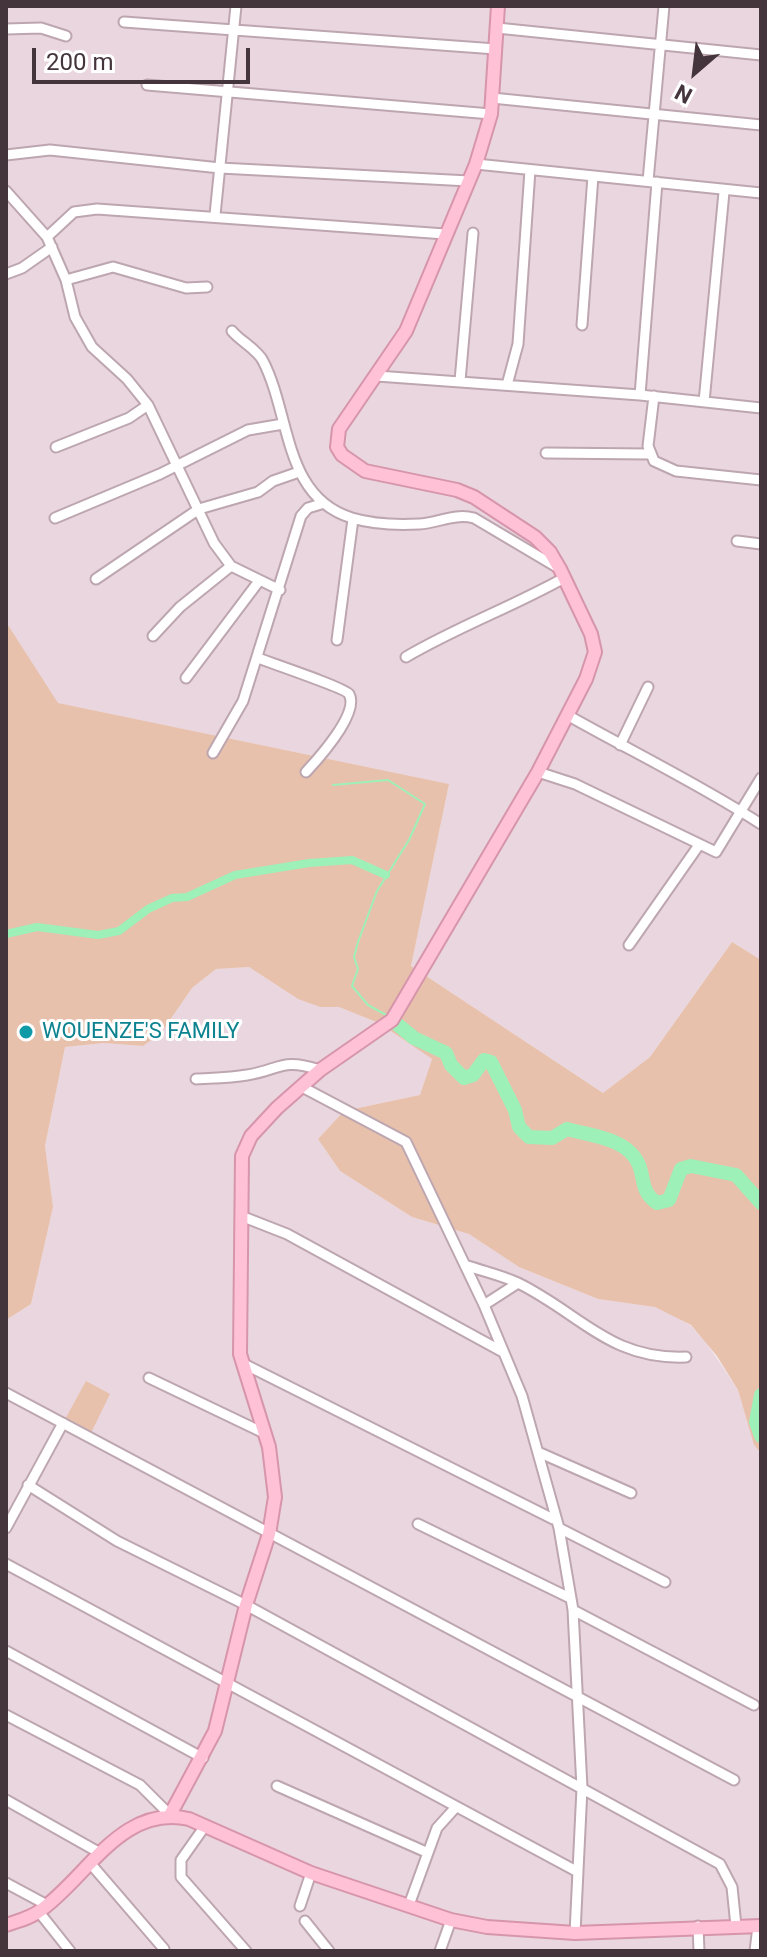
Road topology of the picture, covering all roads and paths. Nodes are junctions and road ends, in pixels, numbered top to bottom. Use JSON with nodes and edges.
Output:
{"nodes":[{"id":1,"x":236,"y":6,"type":"edge"},
{"id":2,"x":498,"y":6,"type":"edge"},
{"id":3,"x":664,"y":6,"type":"edge"},
{"id":4,"x":124,"y":22,"type":"dead end"},
{"id":5,"x":234,"y":28,"type":"junction"},
{"id":6,"x":497,"y":28,"type":"junction"},
{"id":7,"x":6,"y":29,"type":"edge"},
{"id":8,"x":66,"y":36,"type":"dead end"},
{"id":9,"x":662,"y":46,"type":"junction"},
{"id":10,"x":496,"y":49,"type":"junction"},
{"id":11,"x":761,"y":55,"type":"edge"},
{"id":12,"x":147,"y":85,"type":"dead end"},
{"id":13,"x":228,"y":90,"type":"junction"},
{"id":14,"x":492,"y":98,"type":"junction"},
{"id":15,"x":491,"y":114,"type":"junction"},
{"id":16,"x":655,"y":115,"type":"junction"},
{"id":17,"x":761,"y":125,"type":"edge"},
{"id":18,"x":6,"y":155,"type":"edge"},
{"id":19,"x":476,"y":164,"type":"junction"},
{"id":20,"x":220,"y":168,"type":"junction"},
{"id":21,"x":530,"y":170,"type":"junction"},
{"id":22,"x":593,"y":176,"type":"junction"},
{"id":23,"x":469,"y":181,"type":"junction"},
{"id":24,"x":652,"y":182,"type":"junction"},
{"id":25,"x":724,"y":192,"type":"junction"},
{"id":26,"x":761,"y":193,"type":"edge"},
{"id":27,"x":7,"y":194,"type":"edge"},
{"id":28,"x":215,"y":215,"type":"junction"},
{"id":29,"x":473,"y":233,"type":"dead end"},
{"id":30,"x":445,"y":234,"type":"junction"},
{"id":31,"x":50,"y":242,"type":"junction"},
{"id":32,"x":6,"y":274,"type":"edge"},
{"id":33,"x":66,"y":280,"type":"junction"},
{"id":34,"x":207,"y":287,"type":"dead end"},
{"id":35,"x":582,"y":325,"type":"dead end"},
{"id":36,"x":232,"y":331,"type":"dead end"},
{"id":37,"x":377,"y":376,"type":"junction"},
{"id":38,"x":460,"y":381,"type":"junction"},
{"id":39,"x":507,"y":385,"type":"junction"},
{"id":40,"x":640,"y":395,"type":"junction"},
{"id":41,"x":654,"y":396,"type":"junction"},
{"id":42,"x":704,"y":402,"type":"junction"},
{"id":43,"x":148,"y":405,"type":"junction"},
{"id":44,"x":761,"y":408,"type":"edge"},
{"id":45,"x":283,"y":424,"type":"junction"},
{"id":46,"x":56,"y":447,"type":"dead end"},
{"id":47,"x":546,"y":453,"type":"dead end"},
{"id":48,"x":649,"y":454,"type":"junction"},
{"id":49,"x":179,"y":463,"type":"junction"},
{"id":50,"x":299,"y":472,"type":"junction"},
{"id":51,"x":761,"y":480,"type":"edge"},
{"id":52,"x":321,"y":504,"type":"junction"},
{"id":53,"x":199,"y":509,"type":"junction"},
{"id":54,"x":55,"y":518,"type":"dead end"},
{"id":55,"x":353,"y":519,"type":"junction"},
{"id":56,"x":737,"y":541,"type":"dead end"},
{"id":57,"x":761,"y":544,"type":"edge"},
{"id":58,"x":231,"y":566,"type":"junction"},
{"id":59,"x":562,"y":574,"type":"junction"},
{"id":60,"x":96,"y":579,"type":"dead end"},
{"id":61,"x":259,"y":581,"type":"junction"},
{"id":62,"x":280,"y":590,"type":"junction"},
{"id":63,"x":153,"y":636,"type":"dead end"},
{"id":64,"x":337,"y":640,"type":"dead end"},
{"id":65,"x":406,"y":657,"type":"dead end"},
{"id":66,"x":258,"y":658,"type":"junction"},
{"id":67,"x":186,"y":678,"type":"dead end"},
{"id":68,"x":648,"y":687,"type":"dead end"},
{"id":69,"x":569,"y":716,"type":"junction"},
{"id":70,"x":620,"y":745,"type":"junction"},
{"id":71,"x":213,"y":753,"type":"dead end"},
{"id":72,"x":306,"y":772,"type":"dead end"},
{"id":73,"x":538,"y":772,"type":"junction"},
{"id":74,"x":761,"y":778,"type":"edge"},
{"id":75,"x":742,"y":811,"type":"junction"},
{"id":76,"x":761,"y":824,"type":"edge"},
{"id":77,"x":699,"y":845,"type":"junction"},
{"id":78,"x":629,"y":945,"type":"dead end"},
{"id":79,"x":320,"y":1070,"type":"junction"},
{"id":80,"x":196,"y":1079,"type":"dead end"},
{"id":81,"x":304,"y":1088,"type":"junction"},
{"id":82,"x":241,"y":1216,"type":"junction"},
{"id":83,"x":465,"y":1265,"type":"junction"},
{"id":84,"x":518,"y":1283,"type":"junction"},
{"id":85,"x":484,"y":1305,"type":"junction"},
{"id":86,"x":503,"y":1352,"type":"junction"},
{"id":87,"x":686,"y":1357,"type":"dead end"},
{"id":88,"x":242,"y":1362,"type":"junction"},
{"id":89,"x":149,"y":1378,"type":"dead end"},
{"id":90,"x":6,"y":1393,"type":"edge"},
{"id":91,"x":63,"y":1423,"type":"junction"},
{"id":92,"x":266,"y":1434,"type":"junction"},
{"id":93,"x":538,"y":1452,"type":"junction"},
{"id":94,"x":28,"y":1485,"type":"junction"},
{"id":95,"x":631,"y":1493,"type":"dead end"},
{"id":96,"x":418,"y":1524,"type":"dead end"},
{"id":97,"x":556,"y":1524,"type":"junction"},
{"id":98,"x":6,"y":1528,"type":"edge"},
{"id":99,"x":269,"y":1534,"type":"junction"},
{"id":100,"x":6,"y":1564,"type":"edge"},
{"id":101,"x":665,"y":1582,"type":"dead end"},
{"id":102,"x":570,"y":1598,"type":"junction"},
{"id":103,"x":246,"y":1605,"type":"junction"},
{"id":104,"x":573,"y":1610,"type":"junction"},
{"id":105,"x":6,"y":1651,"type":"edge"},
{"id":106,"x":226,"y":1681,"type":"junction"},
{"id":107,"x":577,"y":1697,"type":"junction"},
{"id":108,"x":754,"y":1705,"type":"dead end"},
{"id":109,"x":6,"y":1715,"type":"edge"},
{"id":110,"x":203,"y":1758,"type":"junction"},
{"id":111,"x":734,"y":1780,"type":"dead end"},
{"id":112,"x":277,"y":1786,"type":"dead end"},
{"id":113,"x":582,"y":1788,"type":"junction"},
{"id":114,"x":6,"y":1800,"type":"edge"},
{"id":115,"x":456,"y":1807,"type":"junction"},
{"id":116,"x":170,"y":1815,"type":"junction"},
{"id":117,"x":205,"y":1826,"type":"junction"},
{"id":118,"x":426,"y":1852,"type":"junction"},
{"id":119,"x":100,"y":1853,"type":"junction"},
{"id":120,"x":90,"y":1863,"type":"junction"},
{"id":121,"x":578,"y":1872,"type":"junction"},
{"id":122,"x":311,"y":1873,"type":"junction"},
{"id":123,"x":6,"y":1883,"type":"edge"},
{"id":124,"x":409,"y":1905,"type":"junction"},
{"id":125,"x":300,"y":1906,"type":"dead end"},
{"id":126,"x":43,"y":1908,"type":"junction"},
{"id":127,"x":451,"y":1920,"type":"junction"},
{"id":128,"x":305,"y":1921,"type":"dead end"},
{"id":129,"x":6,"y":1925,"type":"edge"},
{"id":130,"x":698,"y":1926,"type":"junction"},
{"id":131,"x":736,"y":1926,"type":"junction"},
{"id":132,"x":760,"y":1926,"type":"edge"},
{"id":133,"x":575,"y":1933,"type":"junction"},
{"id":134,"x":164,"y":1949,"type":"edge"},
{"id":135,"x":70,"y":1951,"type":"edge"},
{"id":136,"x":246,"y":1951,"type":"edge"},
{"id":137,"x":329,"y":1951,"type":"edge"},
{"id":138,"x":440,"y":1951,"type":"edge"},
{"id":139,"x":699,"y":1951,"type":"edge"},
{"id":140,"x":755,"y":1951,"type":"edge"}],
"edges":[{"from":1,"to":5,"type":"street"},
{"from":2,"to":6,"type":"main road"},
{"from":3,"to":9,"type":"street"},
{"from":4,"to":5,"type":"street"},
{"from":5,"to":10,"type":"street"},
{"from":5,"to":13,"type":"street"},
{"from":6,"to":9,"type":"street"},
{"from":6,"to":10,"type":"main road"},
{"from":7,"to":8,"type":"street"},
{"from":9,"to":11,"type":"street"},
{"from":9,"to":16,"type":"street"},
{"from":10,"to":14,"type":"main road"},
{"from":12,"to":13,"type":"street"},
{"from":13,"to":15,"type":"street"},
{"from":13,"to":20,"type":"street"},
{"from":14,"to":15,"type":"main road"},
{"from":14,"to":16,"type":"street"},
{"from":15,"to":19,"type":"main road"},
{"from":16,"to":17,"type":"street"},
{"from":16,"to":24,"type":"street"},
{"from":18,"to":20,"type":"street"},
{"from":19,"to":21,"type":"street"},
{"from":19,"to":23,"type":"main road"},
{"from":20,"to":23,"type":"street"},
{"from":20,"to":28,"type":"street"},
{"from":21,"to":22,"type":"street"},
{"from":21,"to":39,"type":"street"},
{"from":22,"to":24,"type":"street"},
{"from":22,"to":35,"type":"street"},
{"from":23,"to":30,"type":"main road"},
{"from":24,"to":25,"type":"street"},
{"from":24,"to":40,"type":"street"},
{"from":25,"to":26,"type":"street"},
{"from":25,"to":42,"type":"street"},
{"from":27,"to":31,"type":"street"},
{"from":28,"to":30,"type":"street"},
{"from":28,"to":31,"type":"street"},
{"from":29,"to":38,"type":"street"},
{"from":30,"to":37,"type":"main road"},
{"from":31,"to":32,"type":"street"},
{"from":31,"to":33,"type":"street"},
{"from":33,"to":34,"type":"street"},
{"from":33,"to":43,"type":"street"},
{"from":36,"to":45,"type":"street"},
{"from":37,"to":38,"type":"street"},
{"from":37,"to":59,"type":"main road"},
{"from":38,"to":39,"type":"street"},
{"from":39,"to":40,"type":"street"},
{"from":40,"to":41,"type":"street"},
{"from":41,"to":42,"type":"street"},
{"from":41,"to":48,"type":"street"},
{"from":42,"to":44,"type":"street"},
{"from":43,"to":46,"type":"street"},
{"from":43,"to":49,"type":"street"},
{"from":45,"to":49,"type":"street"},
{"from":45,"to":50,"type":"street"},
{"from":47,"to":48,"type":"street"},
{"from":48,"to":51,"type":"street"},
{"from":49,"to":53,"type":"street"},
{"from":49,"to":54,"type":"street"},
{"from":50,"to":52,"type":"street"},
{"from":50,"to":53,"type":"street"},
{"from":52,"to":55,"type":"street"},
{"from":52,"to":62,"type":"street"},
{"from":53,"to":58,"type":"street"},
{"from":53,"to":60,"type":"street"},
{"from":55,"to":59,"type":"street"},
{"from":55,"to":64,"type":"street"},
{"from":56,"to":57,"type":"street"},
{"from":58,"to":61,"type":"street"},
{"from":58,"to":63,"type":"street"},
{"from":59,"to":65,"type":"street"},
{"from":59,"to":69,"type":"main road"},
{"from":61,"to":62,"type":"street"},
{"from":61,"to":67,"type":"street"},
{"from":62,"to":66,"type":"street"},
{"from":66,"to":71,"type":"street"},
{"from":66,"to":72,"type":"street"},
{"from":68,"to":70,"type":"street"},
{"from":69,"to":70,"type":"street"},
{"from":69,"to":73,"type":"main road"},
{"from":70,"to":75,"type":"street"},
{"from":73,"to":77,"type":"street"},
{"from":73,"to":79,"type":"main road"},
{"from":74,"to":75,"type":"street"},
{"from":75,"to":76,"type":"street"},
{"from":75,"to":77,"type":"street"},
{"from":77,"to":78,"type":"street"},
{"from":79,"to":80,"type":"street"},
{"from":79,"to":81,"type":"main road"},
{"from":81,"to":82,"type":"main road"},
{"from":81,"to":83,"type":"street"},
{"from":82,"to":86,"type":"street"},
{"from":82,"to":88,"type":"main road"},
{"from":83,"to":84,"type":"street"},
{"from":83,"to":85,"type":"street"},
{"from":84,"to":85,"type":"street"},
{"from":84,"to":87,"type":"street"},
{"from":85,"to":86,"type":"street"},
{"from":86,"to":93,"type":"street"},
{"from":88,"to":92,"type":"main road"},
{"from":88,"to":97,"type":"street"},
{"from":89,"to":92,"type":"street"},
{"from":90,"to":91,"type":"street"},
{"from":91,"to":94,"type":"street"},
{"from":91,"to":99,"type":"street"},
{"from":92,"to":99,"type":"main road"},
{"from":93,"to":95,"type":"street"},
{"from":93,"to":97,"type":"street"},
{"from":94,"to":98,"type":"street"},
{"from":94,"to":103,"type":"street"},
{"from":96,"to":102,"type":"street"},
{"from":97,"to":101,"type":"street"},
{"from":97,"to":102,"type":"street"},
{"from":99,"to":103,"type":"main road"},
{"from":99,"to":107,"type":"street"},
{"from":100,"to":106,"type":"street"},
{"from":102,"to":104,"type":"street"},
{"from":103,"to":106,"type":"main road"},
{"from":103,"to":113,"type":"street"},
{"from":104,"to":107,"type":"street"},
{"from":104,"to":108,"type":"street"},
{"from":105,"to":110,"type":"street"},
{"from":106,"to":110,"type":"main road"},
{"from":106,"to":115,"type":"street"},
{"from":107,"to":111,"type":"street"},
{"from":107,"to":113,"type":"street"},
{"from":109,"to":116,"type":"street"},
{"from":110,"to":116,"type":"main road"},
{"from":112,"to":118,"type":"street"},
{"from":113,"to":121,"type":"street"},
{"from":113,"to":131,"type":"street"},
{"from":114,"to":119,"type":"street"},
{"from":115,"to":118,"type":"street"},
{"from":115,"to":121,"type":"street"},
{"from":116,"to":117,"type":"main road"},
{"from":116,"to":119,"type":"main road"},
{"from":117,"to":122,"type":"main road"},
{"from":117,"to":136,"type":"street"},
{"from":118,"to":124,"type":"street"},
{"from":119,"to":120,"type":"main road"},
{"from":120,"to":126,"type":"main road"},
{"from":120,"to":134,"type":"street"},
{"from":121,"to":133,"type":"street"},
{"from":122,"to":124,"type":"main road"},
{"from":122,"to":125,"type":"street"},
{"from":123,"to":126,"type":"street"},
{"from":124,"to":127,"type":"main road"},
{"from":126,"to":129,"type":"main road"},
{"from":126,"to":135,"type":"street"},
{"from":127,"to":133,"type":"main road"},
{"from":127,"to":138,"type":"street"},
{"from":128,"to":137,"type":"street"},
{"from":130,"to":131,"type":"main road"},
{"from":130,"to":133,"type":"main road"},
{"from":130,"to":139,"type":"street"},
{"from":131,"to":132,"type":"main road"},
{"from":132,"to":140,"type":"street"}]}
